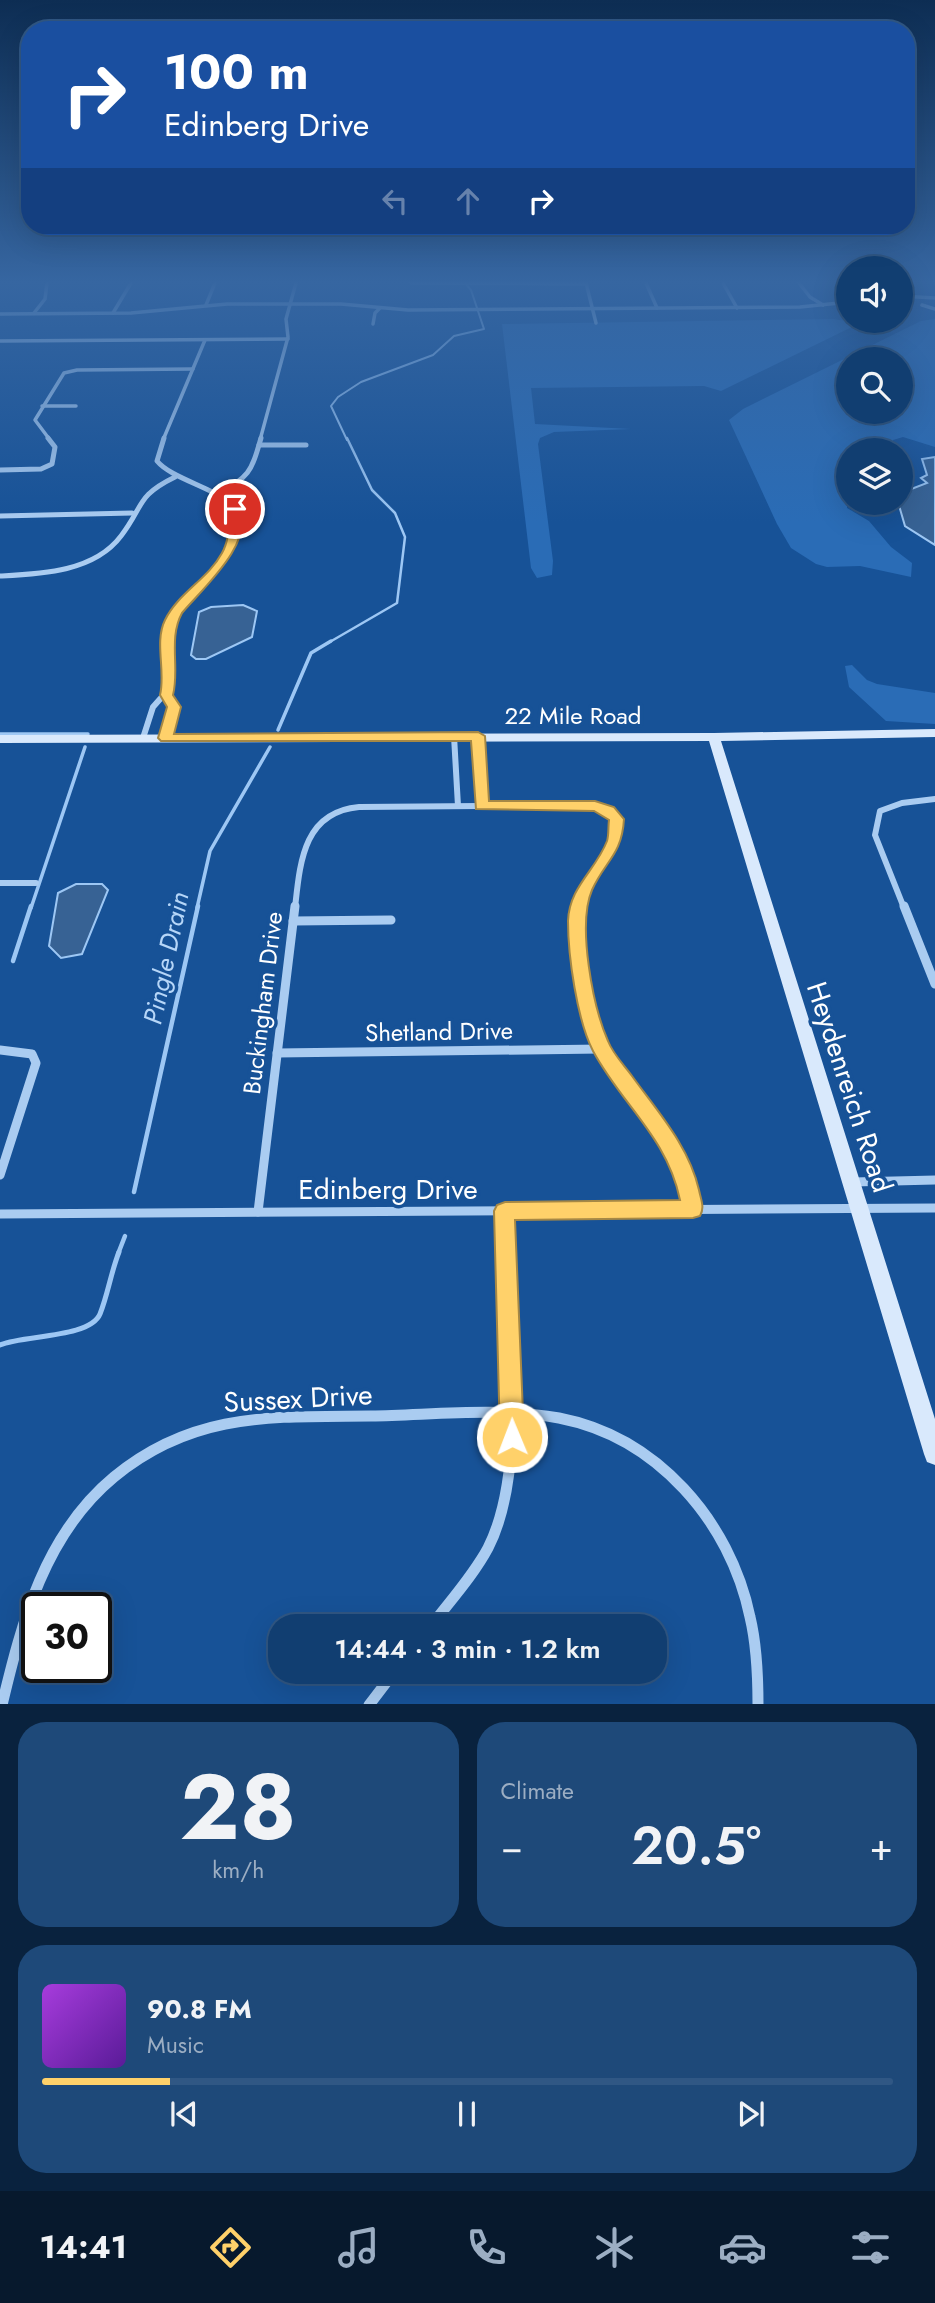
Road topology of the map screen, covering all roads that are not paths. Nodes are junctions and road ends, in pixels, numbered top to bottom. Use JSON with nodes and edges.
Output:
{"nodes":[{"id":1,"x":196,"y":363,"type":"edge"},
{"id":2,"x":281,"y":363,"type":"edge"},
{"id":3,"x":193,"y":369,"type":"junction"},
{"id":4,"x":42,"y":406,"type":"junction"},
{"id":5,"x":76,"y":406,"type":"dead end"},
{"id":6,"x":258,"y":445,"type":"junction"},
{"id":7,"x":306,"y":445,"type":"dead end"},
{"id":8,"x":0,"y":470,"type":"edge"},
{"id":9,"x":174,"y":477,"type":"junction"},
{"id":10,"x":217,"y":494,"type":"junction"},
{"id":11,"x":132,"y":513,"type":"junction"},
{"id":12,"x":0,"y":516,"type":"edge"},
{"id":13,"x":0,"y":576,"type":"edge"},
{"id":14,"x":166,"y":695,"type":"junction"},
{"id":15,"x":935,"y":733,"type":"edge"},
{"id":16,"x":454,"y":736,"type":"junction"},
{"id":17,"x":478,"y":736,"type":"junction"},
{"id":18,"x":715,"y":737,"type":"junction"},
{"id":19,"x":143,"y":738,"type":"junction"},
{"id":20,"x":166,"y":738,"type":"junction"},
{"id":21,"x":0,"y":739,"type":"edge"},
{"id":22,"x":935,"y":799,"type":"edge"},
{"id":23,"x":458,"y":806,"type":"junction"},
{"id":24,"x":482,"y":806,"type":"junction"},
{"id":25,"x":0,"y":883,"type":"edge"},
{"id":26,"x":36,"y":883,"type":"dead end"},
{"id":27,"x":391,"y":920,"type":"dead end"},
{"id":28,"x":293,"y":921,"type":"junction"},
{"id":29,"x":935,"y":984,"type":"edge"},
{"id":30,"x":601,"y":1049,"type":"junction"},
{"id":31,"x":0,"y":1050,"type":"edge"},
{"id":32,"x":276,"y":1053,"type":"junction"},
{"id":33,"x":0,"y":1175,"type":"edge"},
{"id":34,"x":935,"y":1180,"type":"edge"},
{"id":35,"x":853,"y":1182,"type":"junction"},
{"id":36,"x":935,"y":1208,"type":"edge"},
{"id":37,"x":693,"y":1209,"type":"junction"},
{"id":38,"x":861,"y":1209,"type":"junction"},
{"id":39,"x":505,"y":1211,"type":"junction"},
{"id":40,"x":257,"y":1212,"type":"junction"},
{"id":41,"x":0,"y":1214,"type":"edge"},
{"id":42,"x":511,"y":1415,"type":"junction"},
{"id":43,"x":935,"y":1454,"type":"edge"},
{"id":44,"x":440,"y":1614,"type":"edge"},
{"id":45,"x":385,"y":1684,"type":"edge"},
{"id":46,"x":2,"y":1704,"type":"edge"},
{"id":47,"x":369,"y":1704,"type":"edge"},
{"id":48,"x":758,"y":1704,"type":"edge"}],
"edges":[{"from":1,"to":3,"type":"street"},
{"from":2,"to":6,"type":"street"},
{"from":3,"to":4,"type":"street"},
{"from":3,"to":9,"type":"street"},
{"from":4,"to":5,"type":"street"},
{"from":4,"to":8,"type":"street"},
{"from":6,"to":7,"type":"street"},
{"from":6,"to":10,"type":"street"},
{"from":9,"to":10,"type":"street"},
{"from":9,"to":11,"type":"street"},
{"from":10,"to":14,"type":"street"},
{"from":11,"to":12,"type":"street"},
{"from":11,"to":13,"type":"street"},
{"from":14,"to":19,"type":"street"},
{"from":14,"to":20,"type":"street"},
{"from":15,"to":18,"type":"street","name":"22 Mile Road"},
{"from":16,"to":17,"type":"street","name":"22 Mile Road"},
{"from":16,"to":20,"type":"street","name":"22 Mile Road"},
{"from":16,"to":23,"type":"street"},
{"from":17,"to":18,"type":"street","name":"22 Mile Road"},
{"from":17,"to":24,"type":"street"},
{"from":18,"to":35,"type":"street","name":"Heydenreich Road"},
{"from":19,"to":20,"type":"street","name":"22 Mile Road"},
{"from":19,"to":21,"type":"street","name":"22 Mile Road"},
{"from":22,"to":29,"type":"street"},
{"from":23,"to":24,"type":"street"},
{"from":23,"to":28,"type":"street","name":"Buckingham Drive"},
{"from":24,"to":30,"type":"street"},
{"from":25,"to":26,"type":"street"},
{"from":27,"to":28,"type":"street"},
{"from":28,"to":32,"type":"street","name":"Buckingham Drive"},
{"from":30,"to":32,"type":"street","name":"Shetland Drive"},
{"from":30,"to":37,"type":"street"},
{"from":31,"to":33,"type":"street"},
{"from":32,"to":40,"type":"street","name":"Buckingham Drive"},
{"from":34,"to":35,"type":"street"},
{"from":35,"to":38,"type":"street","name":"Heydenreich Road"},
{"from":36,"to":38,"type":"street","name":"Edinberg Drive"},
{"from":37,"to":38,"type":"street","name":"Edinberg Drive"},
{"from":37,"to":39,"type":"street","name":"Edinberg Drive"},
{"from":38,"to":43,"type":"street","name":"Heydenreich Road"},
{"from":39,"to":40,"type":"street","name":"Edinberg Drive"},
{"from":39,"to":42,"type":"street"},
{"from":40,"to":41,"type":"street","name":"Edinberg Drive"},
{"from":42,"to":44,"type":"street"},
{"from":42,"to":46,"type":"street","name":"Sussex Drive"},
{"from":42,"to":48,"type":"street","name":"Sussex Drive"},
{"from":45,"to":47,"type":"street"}]}
